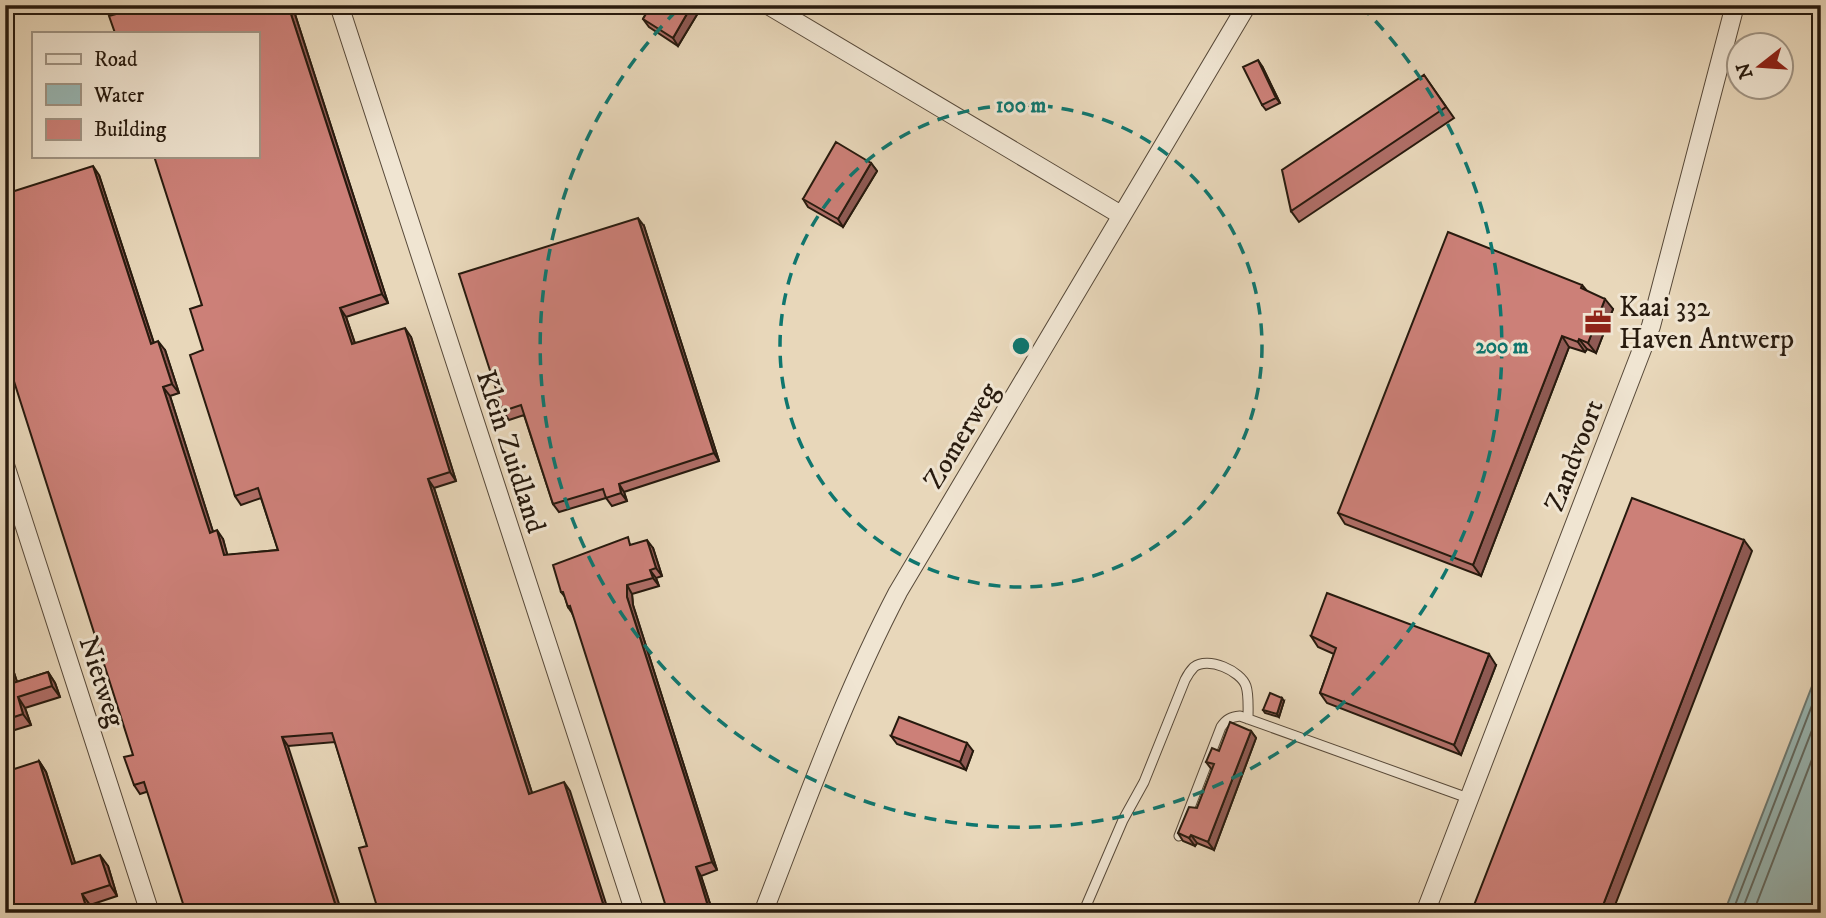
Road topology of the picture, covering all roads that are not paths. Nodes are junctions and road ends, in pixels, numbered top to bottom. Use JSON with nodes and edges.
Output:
{"nodes":[{"id":1,"x":339,"y":5,"type":"edge"},
{"id":2,"x":768,"y":5,"type":"edge"},
{"id":3,"x":1247,"y":5,"type":"edge"},
{"id":4,"x":1735,"y":5,"type":"edge"},
{"id":5,"x":1121,"y":215,"type":"junction"},
{"id":6,"x":5,"y":465,"type":"edge"},
{"id":7,"x":1248,"y":719,"type":"junction"},
{"id":8,"x":1468,"y":798,"type":"junction"},
{"id":9,"x":1179,"y":836,"type":"edge"},
{"id":10,"x":150,"y":913,"type":"edge"},
{"id":11,"x":635,"y":913,"type":"edge"},
{"id":12,"x":763,"y":913,"type":"edge"},
{"id":13,"x":1083,"y":913,"type":"edge"},
{"id":14,"x":1425,"y":913,"type":"edge"}],
"edges":[{"from":1,"to":11,"type":"street","name":"Klein Zuidland"},
{"from":2,"to":5,"type":"street"},
{"from":3,"to":5,"type":"street","name":"Zomerweg"},
{"from":4,"to":8,"type":"street","name":"Zandvoort"},
{"from":5,"to":12,"type":"street","name":"Zomerweg"},
{"from":6,"to":10,"type":"street","name":"Nietweg"},
{"from":7,"to":8,"type":"lane"},
{"from":7,"to":9,"type":"lane"},
{"from":7,"to":13,"type":"lane"},
{"from":8,"to":14,"type":"street","name":"Zandvoort"}]}
